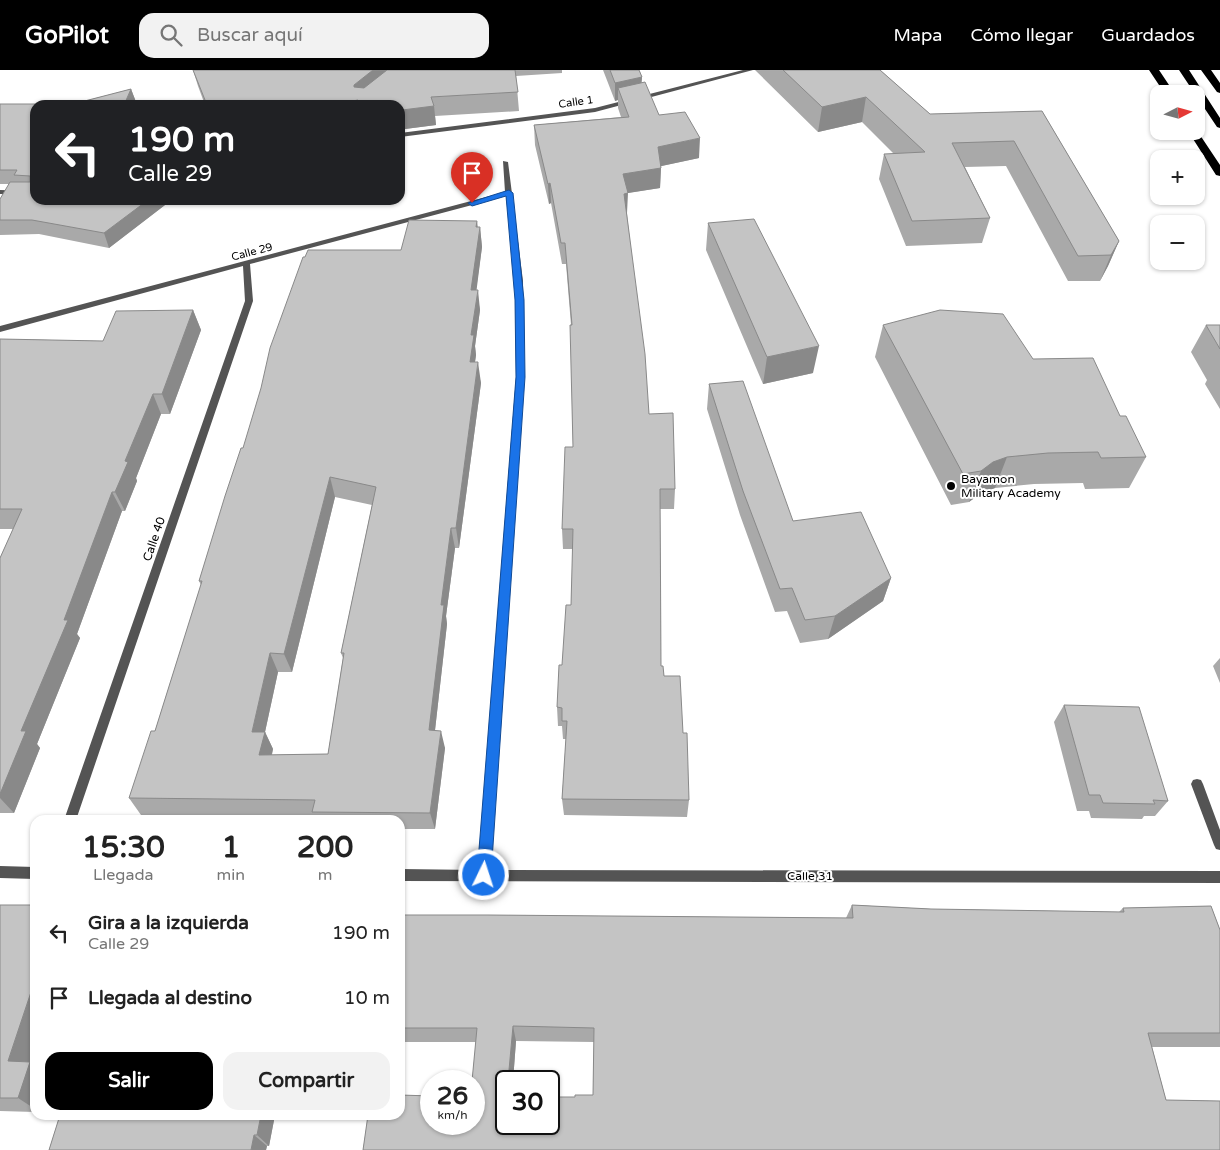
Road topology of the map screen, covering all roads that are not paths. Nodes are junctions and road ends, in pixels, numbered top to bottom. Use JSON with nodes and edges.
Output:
{"nodes":[{"id":1,"x":750,"y":70,"type":"edge"},
{"id":2,"x":1154,"y":70,"type":"edge"},
{"id":3,"x":1184,"y":70,"type":"edge"},
{"id":4,"x":1206,"y":70,"type":"edge"},
{"id":5,"x":1164,"y":85,"type":"edge"},
{"id":6,"x":1220,"y":90,"type":"edge"},
{"id":7,"x":1220,"y":125,"type":"edge"},
{"id":8,"x":405,"y":134,"type":"edge"},
{"id":9,"x":1200,"y":140,"type":"edge"},
{"id":10,"x":505,"y":162,"type":"dead end"},
{"id":11,"x":1220,"y":173,"type":"edge"},
{"id":12,"x":0,"y":192,"type":"edge"},
{"id":13,"x":509,"y":193,"type":"junction"},
{"id":14,"x":30,"y":194,"type":"edge"},
{"id":15,"x":246,"y":265,"type":"junction"},
{"id":16,"x":0,"y":330,"type":"edge"},
{"id":17,"x":1197,"y":784,"type":"dead end"},
{"id":18,"x":72,"y":815,"type":"edge"},
{"id":19,"x":1220,"y":845,"type":"edge"},
{"id":20,"x":0,"y":872,"type":"edge"},
{"id":21,"x":30,"y":872,"type":"edge"},
{"id":22,"x":405,"y":875,"type":"edge"},
{"id":23,"x":484,"y":875,"type":"junction"},
{"id":24,"x":1220,"y":877,"type":"edge"}],
"edges":[{"from":1,"to":8,"type":"street","name":"Calle 1"},
{"from":2,"to":5,"type":"highway"},
{"from":3,"to":7,"type":"highway"},
{"from":4,"to":6,"type":"highway"},
{"from":9,"to":11,"type":"highway"},
{"from":10,"to":13,"type":"street"},
{"from":12,"to":14,"type":"street"},
{"from":13,"to":15,"type":"street","name":"Calle 29"},
{"from":13,"to":23,"type":"street"},
{"from":15,"to":16,"type":"street","name":"Calle 29"},
{"from":15,"to":18,"type":"street","name":"Calle 40"},
{"from":17,"to":19,"type":"street"},
{"from":20,"to":21,"type":"street"},
{"from":22,"to":23,"type":"street","name":"Calle 31"},
{"from":23,"to":24,"type":"street","name":"Calle 31"}]}
